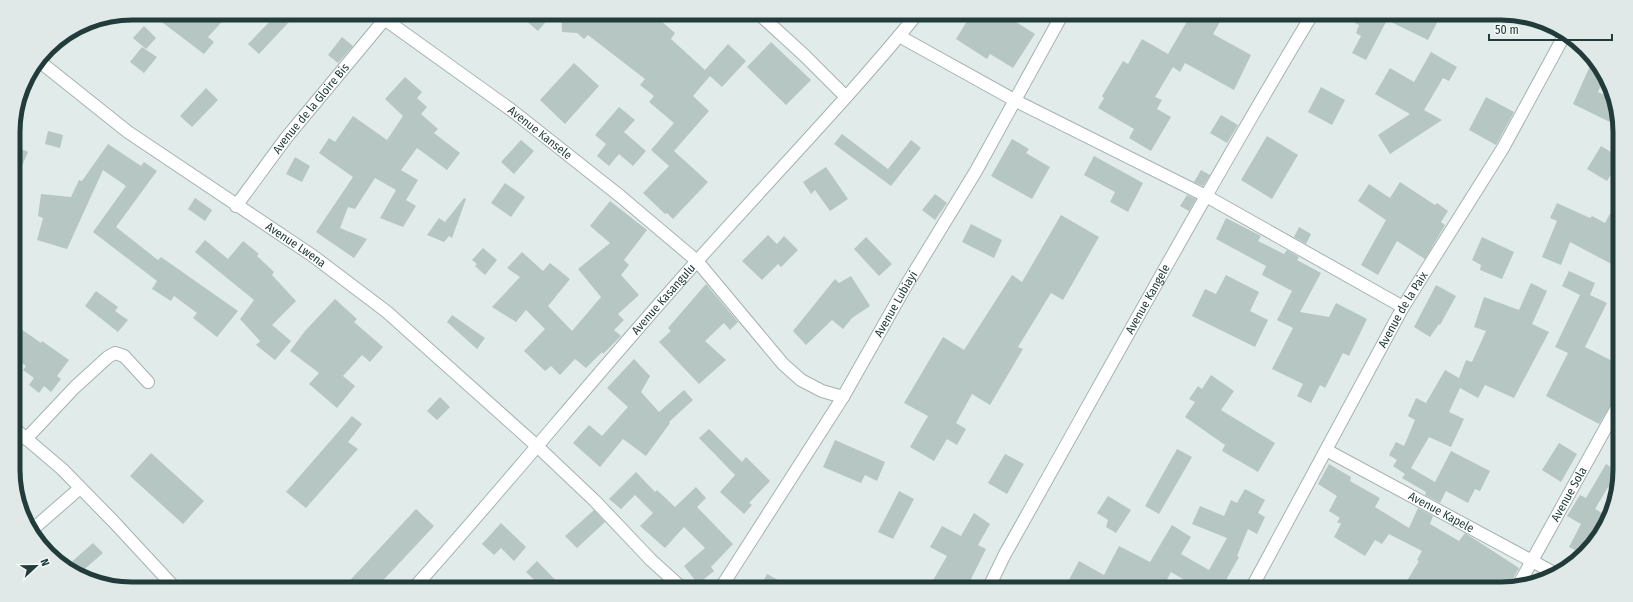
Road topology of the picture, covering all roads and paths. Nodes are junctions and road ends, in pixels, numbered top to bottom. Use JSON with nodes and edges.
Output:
{"nodes":[{"id":1,"x":379,"y":20,"type":"edge"},
{"id":2,"x":390,"y":20,"type":"edge"},
{"id":3,"x":766,"y":20,"type":"edge"},
{"id":4,"x":912,"y":20,"type":"edge"},
{"id":5,"x":1059,"y":20,"type":"edge"},
{"id":6,"x":1309,"y":20,"type":"edge"},
{"id":7,"x":899,"y":36,"type":"junction"},
{"id":8,"x":1563,"y":39,"type":"edge"},
{"id":9,"x":43,"y":64,"type":"edge"},
{"id":10,"x":846,"y":96,"type":"junction"},
{"id":11,"x":1016,"y":101,"type":"junction"},
{"id":12,"x":1206,"y":196,"type":"junction"},
{"id":13,"x":236,"y":206,"type":"junction"},
{"id":14,"x":697,"y":261,"type":"junction"},
{"id":15,"x":1403,"y":307,"type":"junction"},
{"id":16,"x":148,"y":382,"type":"dead end"},
{"id":17,"x":844,"y":397,"type":"junction"},
{"id":18,"x":1613,"y":415,"type":"edge"},
{"id":19,"x":20,"y":434,"type":"edge"},
{"id":20,"x":26,"y":439,"type":"junction"},
{"id":21,"x":538,"y":447,"type":"junction"},
{"id":22,"x":1326,"y":450,"type":"junction"},
{"id":23,"x":80,"y":488,"type":"junction"},
{"id":24,"x":36,"y":526,"type":"edge"},
{"id":25,"x":1532,"y":562,"type":"junction"},
{"id":26,"x":1549,"y":570,"type":"edge"},
{"id":27,"x":1521,"y":580,"type":"edge"},
{"id":28,"x":169,"y":582,"type":"edge"},
{"id":29,"x":419,"y":582,"type":"edge"},
{"id":30,"x":675,"y":582,"type":"edge"},
{"id":31,"x":725,"y":582,"type":"edge"},
{"id":32,"x":991,"y":582,"type":"edge"},
{"id":33,"x":1255,"y":582,"type":"edge"}],
"edges":[{"from":1,"to":13,"type":"street","name":"Avenue de la Gloire Bis"},
{"from":2,"to":14,"type":"street","name":"Avenue Kansele"},
{"from":3,"to":10,"type":"street"},
{"from":4,"to":7,"type":"street","name":"Avenue Kasangulu"},
{"from":5,"to":11,"type":"street","name":"Avenue Lubiayi"},
{"from":6,"to":12,"type":"street","name":"Avenue Kangele"},
{"from":7,"to":10,"type":"street","name":"Avenue Kasangulu"},
{"from":7,"to":11,"type":"street"},
{"from":8,"to":15,"type":"street","name":"Avenue de la Paix"},
{"from":9,"to":13,"type":"street","name":"Avenue Lwena"},
{"from":10,"to":14,"type":"street","name":"Avenue Kasangulu"},
{"from":11,"to":12,"type":"street"},
{"from":11,"to":17,"type":"street","name":"Avenue Lubiayi"},
{"from":12,"to":15,"type":"street"},
{"from":12,"to":32,"type":"street","name":"Avenue Kangele"},
{"from":13,"to":21,"type":"street","name":"Avenue Lwena"},
{"from":14,"to":17,"type":"street","name":"Avenue Kansele"},
{"from":14,"to":21,"type":"street","name":"Avenue Kasangulu"},
{"from":15,"to":22,"type":"street","name":"Avenue de la Paix"},
{"from":16,"to":20,"type":"street"},
{"from":17,"to":31,"type":"street","name":"Avenue Lubiayi"},
{"from":18,"to":25,"type":"street","name":"Avenue Sola"},
{"from":19,"to":20,"type":"street"},
{"from":20,"to":23,"type":"street"},
{"from":21,"to":29,"type":"street","name":"Avenue Kasangulu"},
{"from":21,"to":30,"type":"street","name":"Avenue Lwena"},
{"from":22,"to":25,"type":"street","name":"Avenue Kapele"},
{"from":22,"to":33,"type":"street","name":"Avenue de la Paix"},
{"from":23,"to":24,"type":"street"},
{"from":23,"to":28,"type":"street"},
{"from":25,"to":26,"type":"street","name":"Avenue Kapele"},
{"from":25,"to":27,"type":"street","name":"Avenue Sola"}]}
